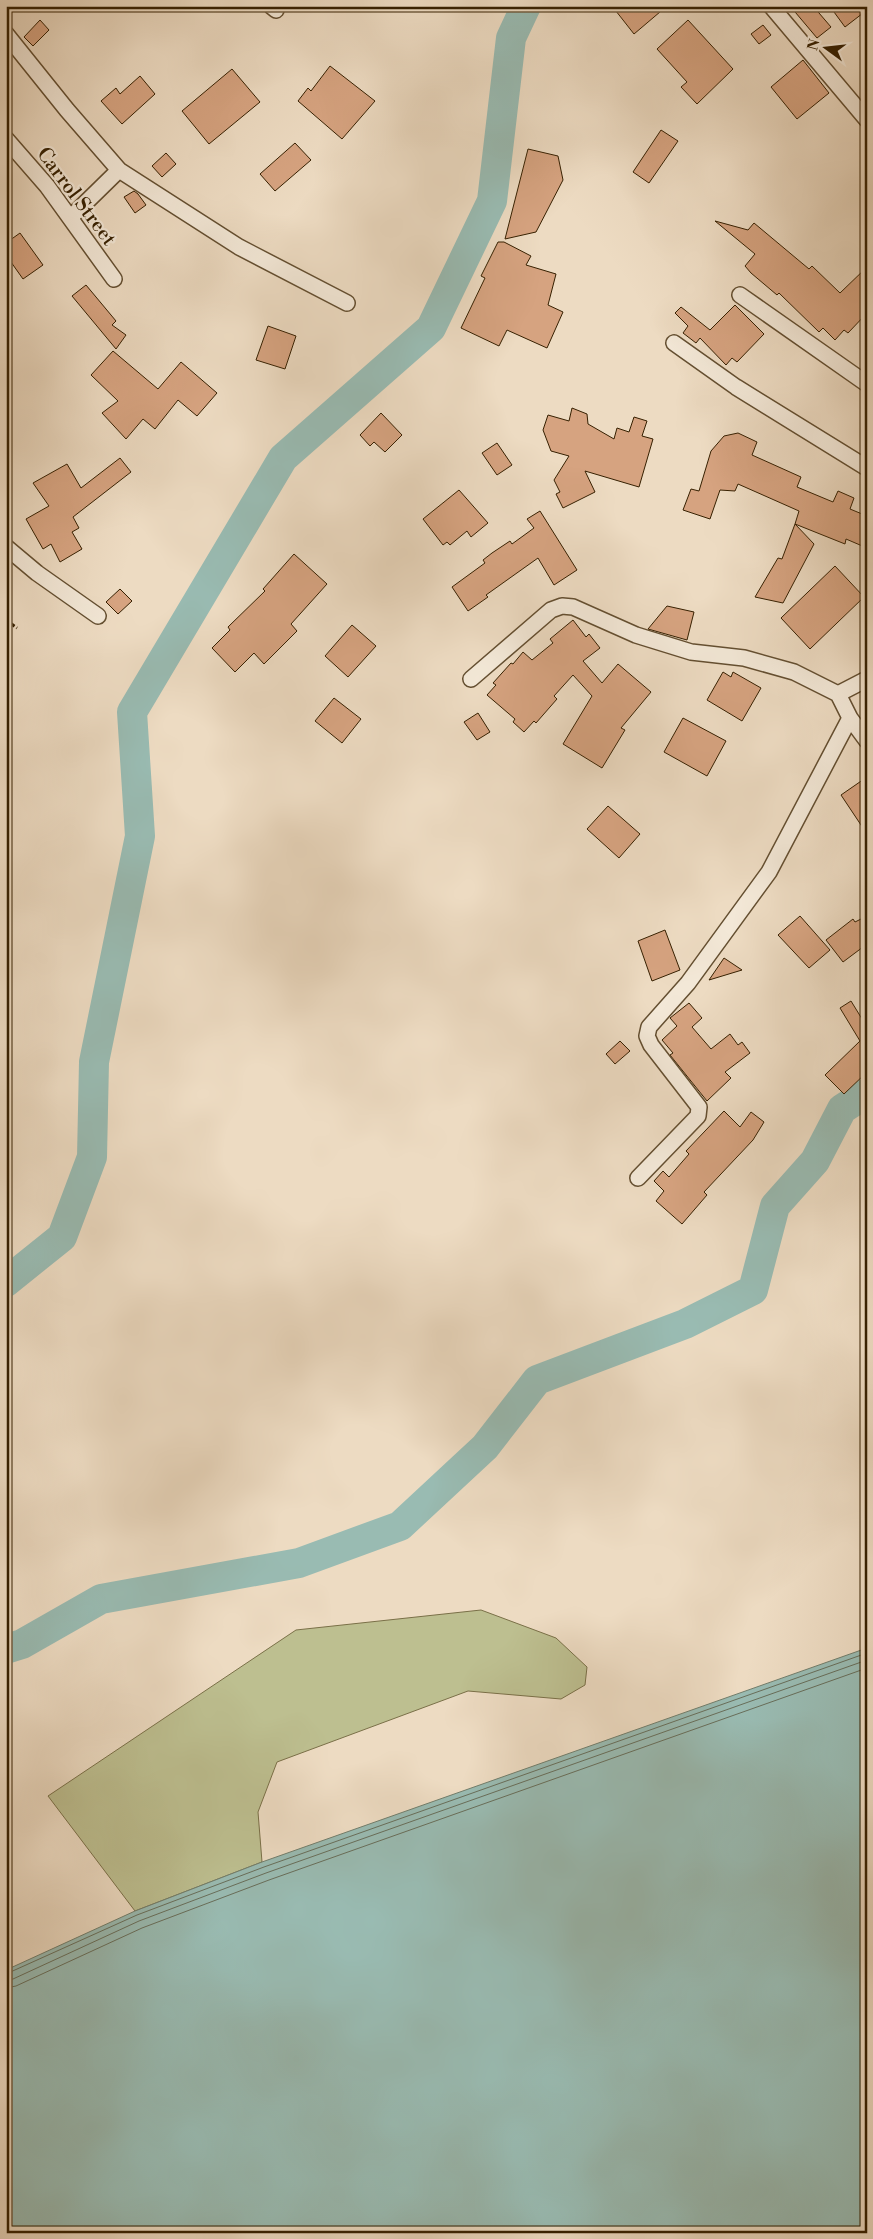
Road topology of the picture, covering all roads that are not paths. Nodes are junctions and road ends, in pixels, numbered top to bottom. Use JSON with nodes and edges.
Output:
{"nodes":[{"id":1,"x":771,"y":6,"type":"edge"},
{"id":2,"x":6,"y":34,"type":"edge"},
{"id":3,"x":867,"y":120,"type":"edge"},
{"id":4,"x":6,"y":139,"type":"edge"},
{"id":5,"x":119,"y":170,"type":"junction"},
{"id":6,"x":70,"y":218,"type":"junction"},
{"id":7,"x":114,"y":279,"type":"dead end"},
{"id":8,"x":740,"y":295,"type":"dead end"},
{"id":9,"x":347,"y":303,"type":"dead end"},
{"id":10,"x":674,"y":343,"type":"dead end"},
{"id":11,"x":867,"y":384,"type":"edge"},
{"id":12,"x":867,"y":468,"type":"edge"},
{"id":13,"x":6,"y":547,"type":"edge"},
{"id":14,"x":98,"y":616,"type":"dead end"},
{"id":15,"x":471,"y":679,"type":"dead end"},
{"id":16,"x":867,"y":679,"type":"edge"},
{"id":17,"x":838,"y":694,"type":"junction"},
{"id":18,"x":850,"y":718,"type":"junction"},
{"id":19,"x":867,"y":740,"type":"edge"},
{"id":20,"x":638,"y":1178,"type":"dead end"}],
"edges":[{"from":1,"to":3,"type":"street"},
{"from":2,"to":5,"type":"street"},
{"from":4,"to":6,"type":"street","name":"Carrol Street"},
{"from":5,"to":6,"type":"street"},
{"from":5,"to":9,"type":"street"},
{"from":6,"to":7,"type":"street","name":"Carrol Street"},
{"from":8,"to":11,"type":"street"},
{"from":10,"to":12,"type":"street"},
{"from":13,"to":14,"type":"street"},
{"from":15,"to":17,"type":"street"},
{"from":16,"to":17,"type":"street"},
{"from":17,"to":18,"type":"street"},
{"from":18,"to":19,"type":"street"},
{"from":18,"to":20,"type":"street"}]}
